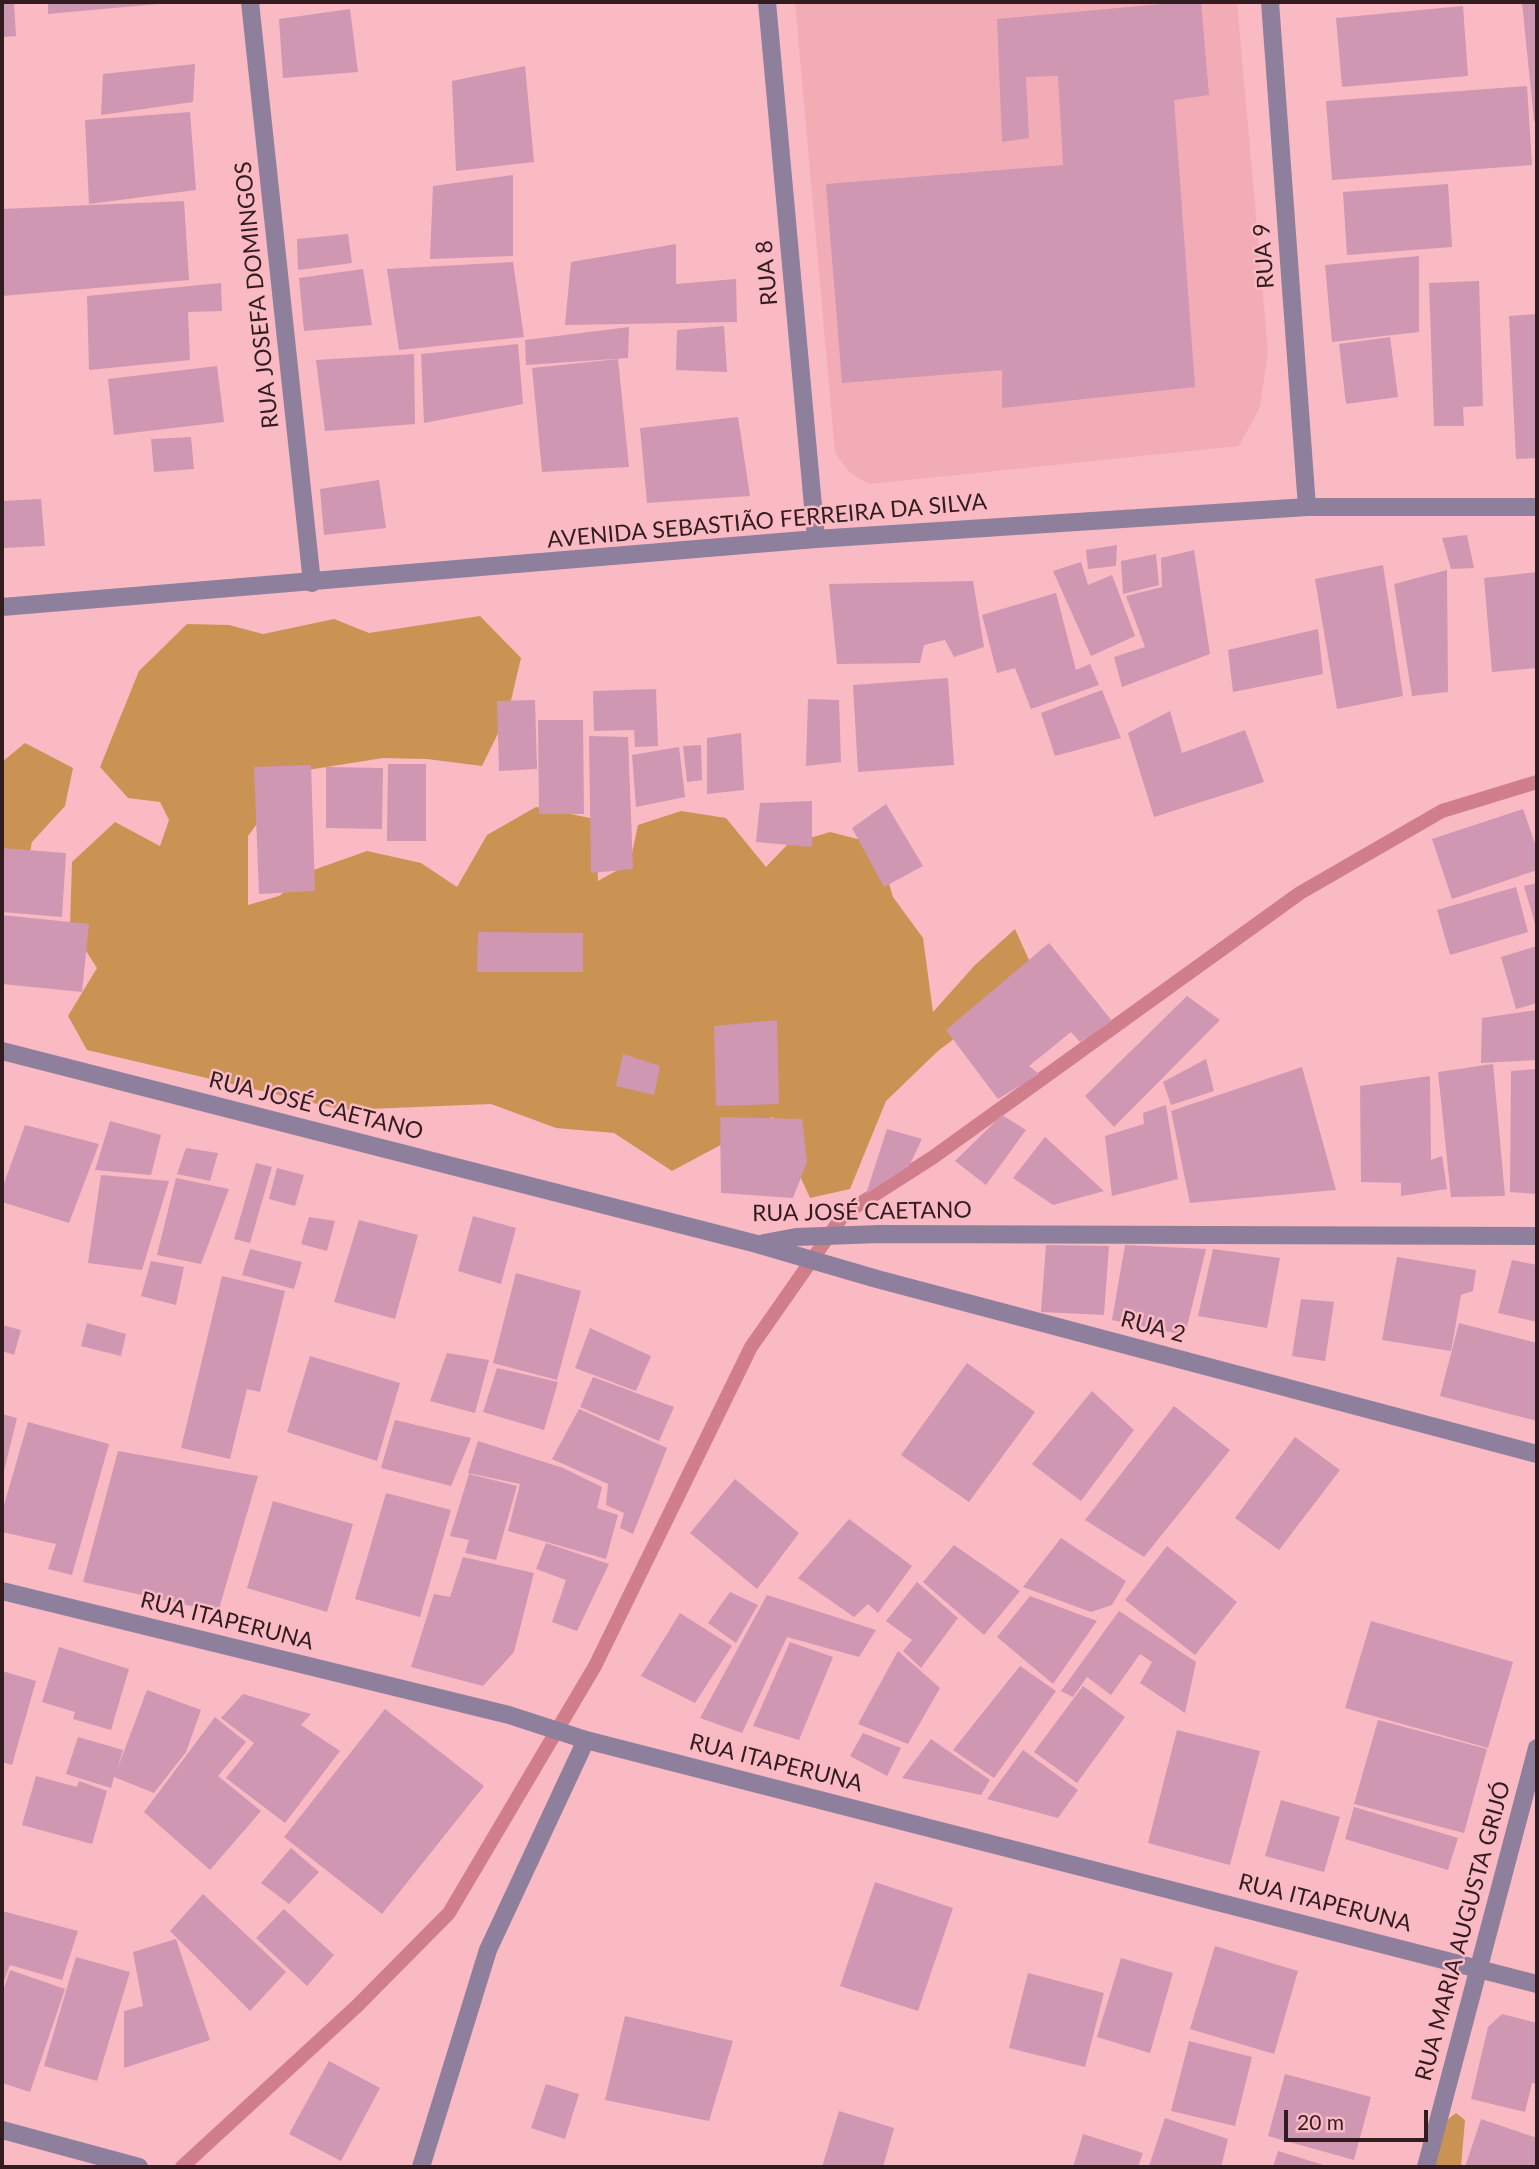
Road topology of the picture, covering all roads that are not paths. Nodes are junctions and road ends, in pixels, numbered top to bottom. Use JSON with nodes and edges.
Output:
{"nodes":[{"id":1,"x":250,"y":2,"type":"edge"},
{"id":2,"x":766,"y":2,"type":"edge"},
{"id":3,"x":1270,"y":2,"type":"edge"},
{"id":4,"x":1307,"y":507,"type":"junction"},
{"id":5,"x":1537,"y":507,"type":"edge"},
{"id":6,"x":816,"y":539,"type":"junction"},
{"id":7,"x":312,"y":583,"type":"junction"},
{"id":8,"x":2,"y":607,"type":"edge"},
{"id":9,"x":2,"y":1051,"type":"edge"},
{"id":10,"x":1537,"y":1236,"type":"edge"},
{"id":11,"x":757,"y":1244,"type":"joint"},
{"id":12,"x":795,"y":1246,"type":"junction"},
{"id":13,"x":1537,"y":1454,"type":"edge"},
{"id":14,"x":2,"y":1591,"type":"edge"},
{"id":15,"x":586,"y":1740,"type":"junction"},
{"id":16,"x":1537,"y":1748,"type":"edge"},
{"id":17,"x":1477,"y":1968,"type":"junction"},
{"id":18,"x":1537,"y":1984,"type":"edge"},
{"id":19,"x":2,"y":2130,"type":"edge"},
{"id":20,"x":139,"y":2167,"type":"edge"},
{"id":21,"x":421,"y":2167,"type":"edge"},
{"id":22,"x":1426,"y":2167,"type":"edge"}],
"edges":[{"from":1,"to":7,"type":"street","name":"RUA JOSEFA DOMINGOS"},
{"from":2,"to":6,"type":"street","name":"RUA 8"},
{"from":3,"to":4,"type":"street","name":"RUA 9"},
{"from":4,"to":5,"type":"street","name":"AVENIDA SEBASTIÃO FERREIRA DA SILVA"},
{"from":4,"to":6,"type":"street","name":"AVENIDA SEBASTIÃO FERREIRA DA SILVA"},
{"from":6,"to":7,"type":"street","name":"AVENIDA SEBASTIÃO FERREIRA DA SILVA"},
{"from":7,"to":8,"type":"street","name":"AVENIDA SEBASTIÃO FERREIRA DA SILVA"},
{"from":9,"to":11,"type":"street","name":"RUA JOSÉ CAETANO"},
{"from":10,"to":12,"type":"street","name":"RUA JOSÉ CAETANO"},
{"from":11,"to":12,"type":"street","name":"RUA 2"},
{"from":12,"to":13,"type":"street","name":"RUA 2"},
{"from":14,"to":15,"type":"street","name":"RUA ITAPERUNA"},
{"from":15,"to":17,"type":"street","name":"RUA ITAPERUNA"},
{"from":15,"to":21,"type":"street"},
{"from":16,"to":17,"type":"street","name":"RUA MARIA AUGUSTA GRIJÓ"},
{"from":17,"to":18,"type":"street","name":"RUA ITAPERUNA"},
{"from":17,"to":22,"type":"street","name":"RUA MARIA AUGUSTA GRIJÓ"},
{"from":19,"to":20,"type":"street"}]}
